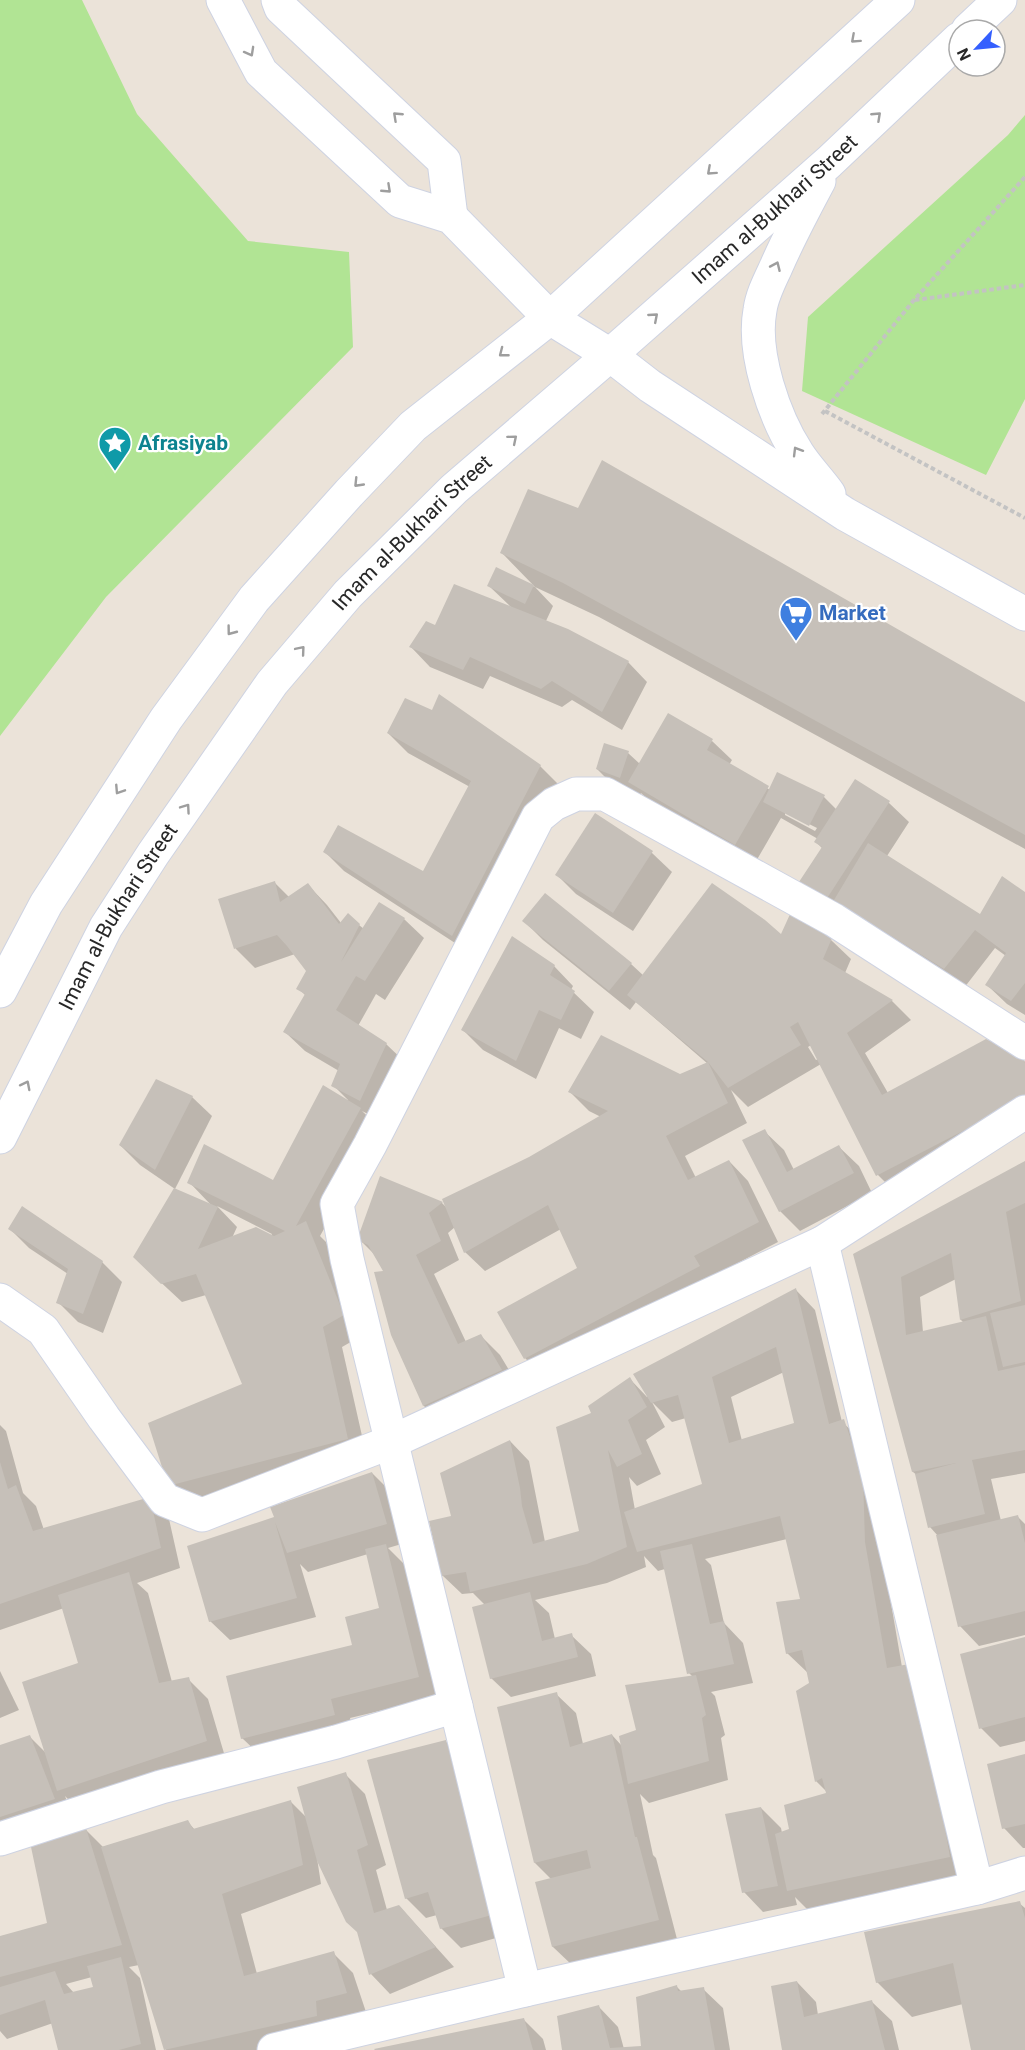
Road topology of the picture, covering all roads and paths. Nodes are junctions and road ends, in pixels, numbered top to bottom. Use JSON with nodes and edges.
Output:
{"nodes":[{"id":1,"x":223,"y":0,"type":"edge"},
{"id":2,"x":278,"y":0,"type":"edge"},
{"id":3,"x":898,"y":0,"type":"edge"},
{"id":4,"x":1000,"y":0,"type":"edge"},
{"id":5,"x":981,"y":18,"type":"edge"},
{"id":6,"x":947,"y":50,"type":"edge"},
{"id":7,"x":830,"y":162,"type":"junction"},
{"id":8,"x":1025,"y":177,"type":"edge"},
{"id":9,"x":451,"y":217,"type":"junction"},
{"id":10,"x":1025,"y":285,"type":"edge"},
{"id":11,"x":915,"y":300,"type":"junction"},
{"id":12,"x":550,"y":318,"type":"junction"},
{"id":13,"x":610,"y":355,"type":"junction"},
{"id":14,"x":824,"y":410,"type":"junction"},
{"id":15,"x":798,"y":453,"type":"junction"},
{"id":16,"x":845,"y":514,"type":"junction"},
{"id":17,"x":1025,"y":518,"type":"edge"},
{"id":18,"x":1025,"y":614,"type":"edge"},
{"id":19,"x":0,"y":991,"type":"edge"},
{"id":20,"x":1025,"y":1043,"type":"edge"},
{"id":21,"x":1025,"y":1112,"type":"edge"},
{"id":22,"x":0,"y":1137,"type":"edge"},
{"id":23,"x":822,"y":1243,"type":"junction"},
{"id":24,"x":0,"y":1300,"type":"edge"},
{"id":25,"x":391,"y":1442,"type":"junction"},
{"id":26,"x":456,"y":1706,"type":"junction"},
{"id":27,"x":0,"y":1839,"type":"edge"},
{"id":28,"x":1025,"y":1873,"type":"edge"},
{"id":29,"x":977,"y":1888,"type":"junction"},
{"id":30,"x":525,"y":1990,"type":"junction"},
{"id":31,"x":321,"y":2044,"type":"edge"},
{"id":32,"x":274,"y":2050,"type":"edge"}],
"edges":[{"from":1,"to":9,"type":"street","one_way":true},
{"from":9,"to":2,"type":"street","one_way":true},
{"from":3,"to":12,"type":"street","one_way":true},
{"from":4,"to":5,"type":"street"},
{"from":7,"to":6,"type":"street","name":"Imam al-Bukhari Street","one_way":true},
{"from":13,"to":7,"type":"street","name":"Imam al-Bukhari Street","one_way":true},
{"from":15,"to":7,"type":"street","one_way":true},
{"from":8,"to":11,"type":"path"},
{"from":9,"to":12,"type":"street"},
{"from":10,"to":11,"type":"path"},
{"from":11,"to":14,"type":"path"},
{"from":12,"to":13,"type":"street"},
{"from":12,"to":19,"type":"street","one_way":true},
{"from":13,"to":16,"type":"street"},
{"from":22,"to":13,"type":"street","name":"Imam al-Bukhari Street","one_way":true},
{"from":14,"to":15,"type":"path"},
{"from":14,"to":17,"type":"path"},
{"from":15,"to":16,"type":"street"},
{"from":16,"to":18,"type":"street"},
{"from":20,"to":25,"type":"street"},
{"from":21,"to":23,"type":"street"},
{"from":23,"to":25,"type":"street"},
{"from":23,"to":29,"type":"street"},
{"from":24,"to":25,"type":"street"},
{"from":25,"to":26,"type":"street"},
{"from":26,"to":27,"type":"street"},
{"from":26,"to":30,"type":"street"},
{"from":28,"to":29,"type":"street"},
{"from":29,"to":30,"type":"street"},
{"from":30,"to":31,"type":"street"},
{"from":31,"to":32,"type":"street"}]}
